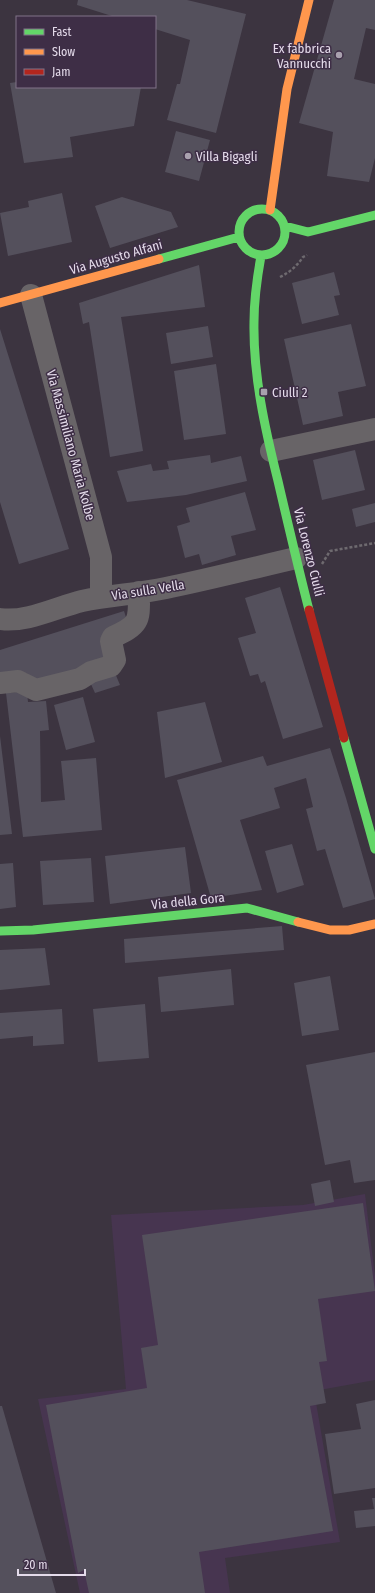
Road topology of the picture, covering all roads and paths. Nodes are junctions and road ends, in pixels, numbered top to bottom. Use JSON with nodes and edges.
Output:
{"nodes":[{"id":1,"x":309,"y":0,"type":"edge"},
{"id":2,"x":270,"y":210,"type":"junction"},
{"id":3,"x":375,"y":215,"type":"edge"},
{"id":4,"x":285,"y":226,"type":"junction"},
{"id":5,"x":239,"y":236,"type":"junction"},
{"id":6,"x":261,"y":256,"type":"junction"},
{"id":7,"x":31,"y":295,"type":"junction"},
{"id":8,"x":0,"y":303,"type":"edge"},
{"id":9,"x":375,"y":429,"type":"edge"},
{"id":10,"x":271,"y":451,"type":"junction"},
{"id":11,"x":375,"y":543,"type":"edge"},
{"id":12,"x":296,"y":558,"type":"junction"},
{"id":13,"x":321,"y":564,"type":"dead end"},
{"id":14,"x":139,"y":592,"type":"junction"},
{"id":15,"x":101,"y":597,"type":"junction"},
{"id":16,"x":0,"y":619,"type":"edge"},
{"id":17,"x":0,"y":683,"type":"edge"},
{"id":18,"x":375,"y":849,"type":"edge"},
{"id":19,"x":375,"y":924,"type":"edge"},
{"id":20,"x":0,"y":931,"type":"edge"}],
"edges":[{"from":1,"to":2,"type":"street"},
{"from":2,"to":4,"type":"street"},
{"from":2,"to":5,"type":"street"},
{"from":3,"to":4,"type":"street"},
{"from":4,"to":6,"type":"street"},
{"from":5,"to":6,"type":"street"},
{"from":5,"to":7,"type":"street","name":"Via Augusto Alfani"},
{"from":6,"to":10,"type":"street","name":"Via Lorenzo Ciulli"},
{"from":7,"to":8,"type":"street","name":"Via Augusto Alfani"},
{"from":7,"to":15,"type":"street","name":"Via Massimiliano Maria Kolbe"},
{"from":9,"to":10,"type":"street"},
{"from":10,"to":12,"type":"street","name":"Via Lorenzo Ciulli"},
{"from":11,"to":13,"type":"path"},
{"from":12,"to":14,"type":"street","name":"Via sulla Vella"},
{"from":12,"to":18,"type":"street","name":"Via Lorenzo Ciulli"},
{"from":14,"to":15,"type":"street","name":"Via sulla Vella"},
{"from":14,"to":17,"type":"street"},
{"from":15,"to":16,"type":"street","name":"Via sulla Vella"},
{"from":19,"to":20,"type":"street","name":"Via della Gora"}]}
